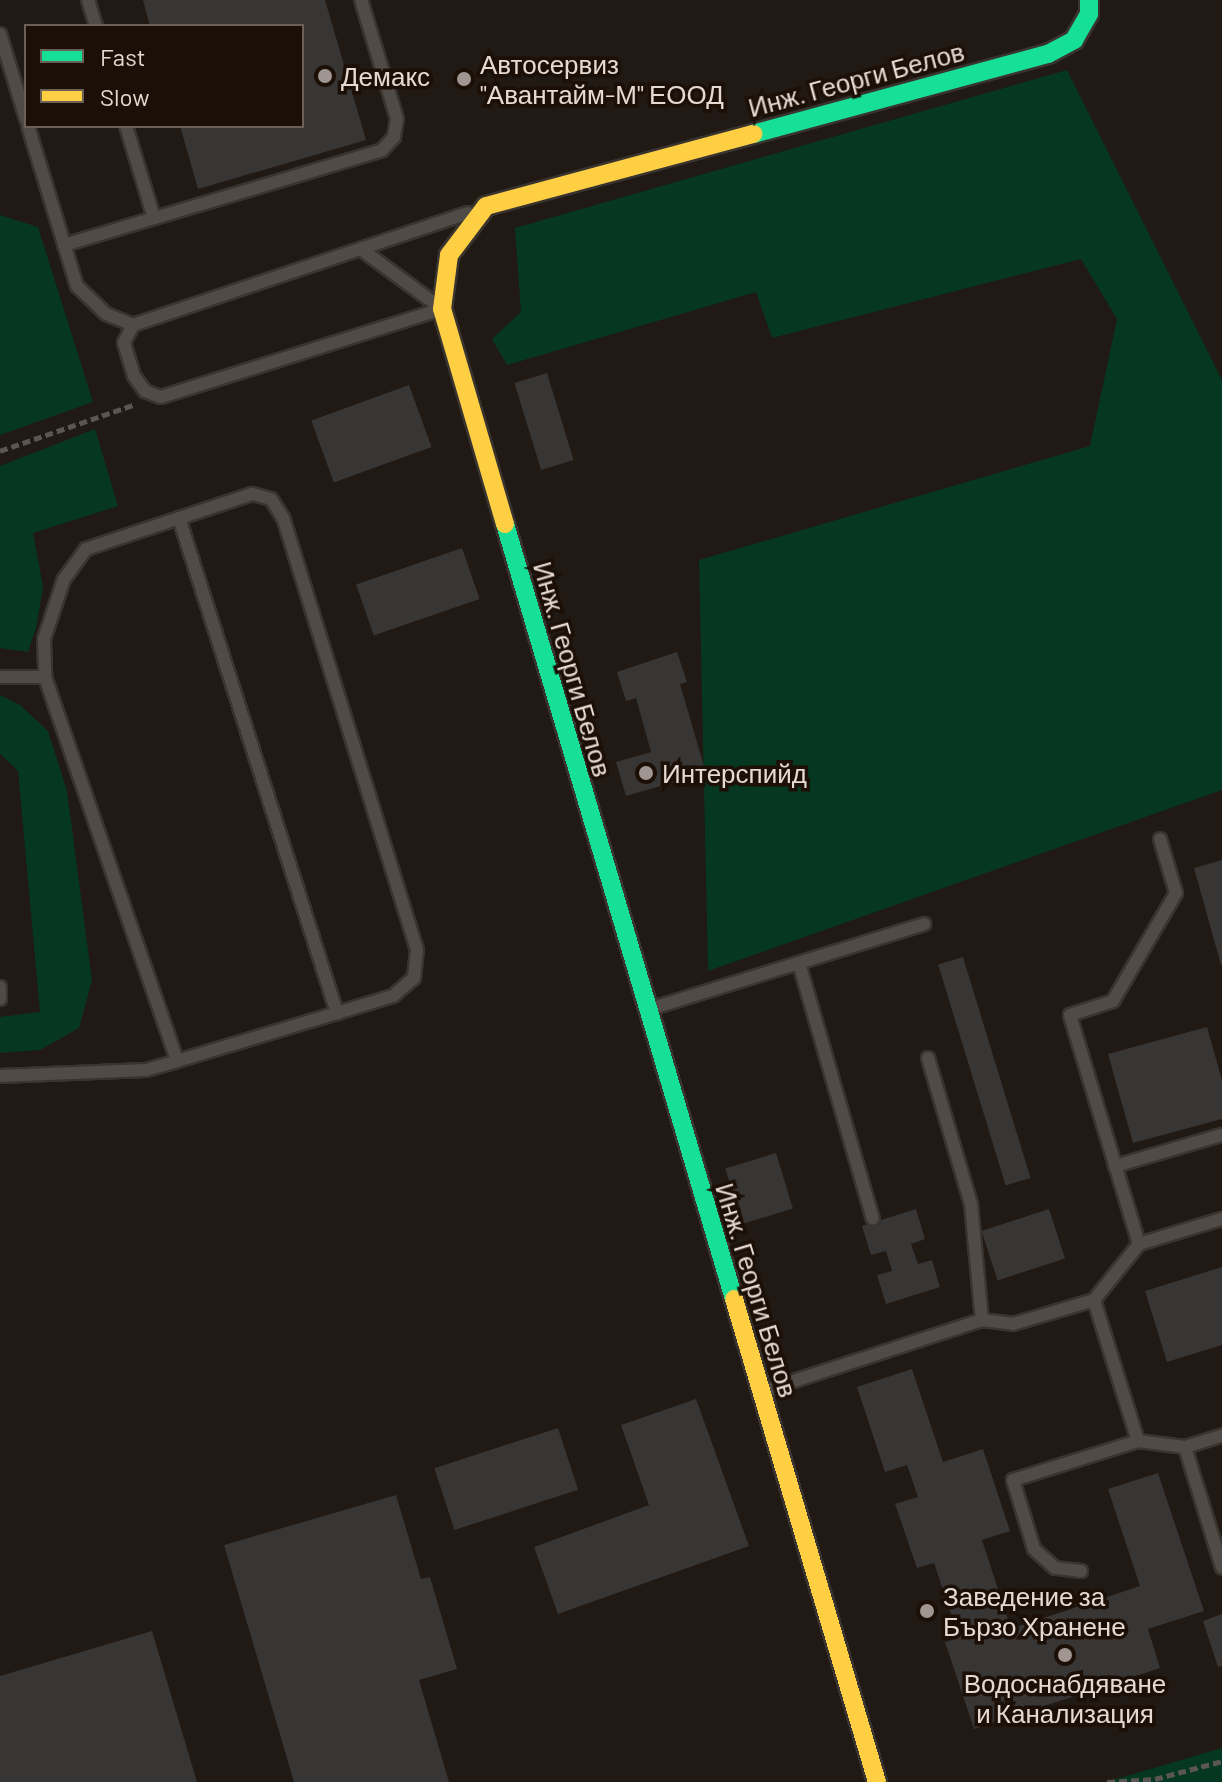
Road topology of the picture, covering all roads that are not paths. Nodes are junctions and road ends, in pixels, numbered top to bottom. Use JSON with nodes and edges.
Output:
{"nodes":[{"id":1,"x":88,"y":0,"type":"edge"},
{"id":2,"x":361,"y":0,"type":"edge"},
{"id":3,"x":1089,"y":0,"type":"edge"},
{"id":4,"x":95,"y":24,"type":"edge"},
{"id":5,"x":0,"y":34,"type":"edge"},
{"id":6,"x":24,"y":112,"type":"edge"},
{"id":7,"x":29,"y":128,"type":"edge"},
{"id":8,"x":127,"y":128,"type":"edge"},
{"id":9,"x":486,"y":206,"type":"junction"},
{"id":10,"x":154,"y":218,"type":"junction"},
{"id":11,"x":64,"y":245,"type":"junction"},
{"id":12,"x":362,"y":250,"type":"junction"},
{"id":13,"x":442,"y":309,"type":"junction"},
{"id":14,"x":133,"y":325,"type":"junction"},
{"id":15,"x":179,"y":518,"type":"junction"},
{"id":16,"x":0,"y":677,"type":"edge"},
{"id":17,"x":45,"y":677,"type":"junction"},
{"id":18,"x":1160,"y":839,"type":"dead end"},
{"id":19,"x":924,"y":924,"type":"dead end"},
{"id":20,"x":799,"y":963,"type":"junction"},
{"id":21,"x":0,"y":987,"type":"edge"},
{"id":22,"x":0,"y":999,"type":"edge"},
{"id":23,"x":646,"y":1010,"type":"junction"},
{"id":24,"x":337,"y":1013,"type":"junction"},
{"id":25,"x":928,"y":1058,"type":"dead end"},
{"id":26,"x":177,"y":1061,"type":"junction"},
{"id":27,"x":0,"y":1076,"type":"edge"},
{"id":28,"x":1222,"y":1135,"type":"edge"},
{"id":29,"x":1115,"y":1166,"type":"junction"},
{"id":30,"x":873,"y":1219,"type":"dead end"},
{"id":31,"x":1222,"y":1219,"type":"edge"},
{"id":32,"x":1139,"y":1244,"type":"junction"},
{"id":33,"x":1094,"y":1300,"type":"junction"},
{"id":34,"x":982,"y":1320,"type":"junction"},
{"id":35,"x":760,"y":1392,"type":"junction"},
{"id":36,"x":1222,"y":1436,"type":"edge"},
{"id":37,"x":1138,"y":1441,"type":"junction"},
{"id":38,"x":1185,"y":1447,"type":"junction"},
{"id":39,"x":1222,"y":1567,"type":"edge"},
{"id":40,"x":1081,"y":1571,"type":"dead end"},
{"id":41,"x":877,"y":1782,"type":"edge"}],
"edges":[{"from":1,"to":4,"type":"lane"},
{"from":2,"to":10,"type":"lane"},
{"from":3,"to":9,"type":"street","name":"Инж. Георги Белов"},
{"from":5,"to":6,"type":"lane"},
{"from":7,"to":11,"type":"lane"},
{"from":8,"to":10,"type":"lane"},
{"from":9,"to":12,"type":"lane"},
{"from":9,"to":13,"type":"street","name":"Инж. Георги Белов"},
{"from":10,"to":11,"type":"lane"},
{"from":11,"to":14,"type":"lane"},
{"from":12,"to":13,"type":"lane"},
{"from":12,"to":14,"type":"lane"},
{"from":13,"to":14,"type":"lane"},
{"from":13,"to":23,"type":"street","name":"Инж. Георги Белов"},
{"from":15,"to":17,"type":"lane"},
{"from":15,"to":24,"type":"lane"},
{"from":15,"to":24,"type":"lane"},
{"from":16,"to":17,"type":"lane"},
{"from":17,"to":26,"type":"lane"},
{"from":18,"to":29,"type":"lane"},
{"from":19,"to":20,"type":"lane"},
{"from":20,"to":23,"type":"lane"},
{"from":20,"to":30,"type":"lane"},
{"from":21,"to":22,"type":"lane"},
{"from":23,"to":35,"type":"street","name":"Инж. Георги Белов"},
{"from":24,"to":26,"type":"lane"},
{"from":25,"to":34,"type":"lane"},
{"from":26,"to":27,"type":"lane"},
{"from":28,"to":29,"type":"lane"},
{"from":29,"to":32,"type":"lane"},
{"from":31,"to":32,"type":"lane"},
{"from":32,"to":33,"type":"lane"},
{"from":33,"to":34,"type":"lane"},
{"from":33,"to":37,"type":"lane"},
{"from":34,"to":35,"type":"lane"},
{"from":35,"to":41,"type":"street","name":"Инж. Георги Белов"},
{"from":36,"to":38,"type":"lane"},
{"from":37,"to":38,"type":"lane"},
{"from":37,"to":40,"type":"lane"},
{"from":38,"to":39,"type":"lane"}]}
